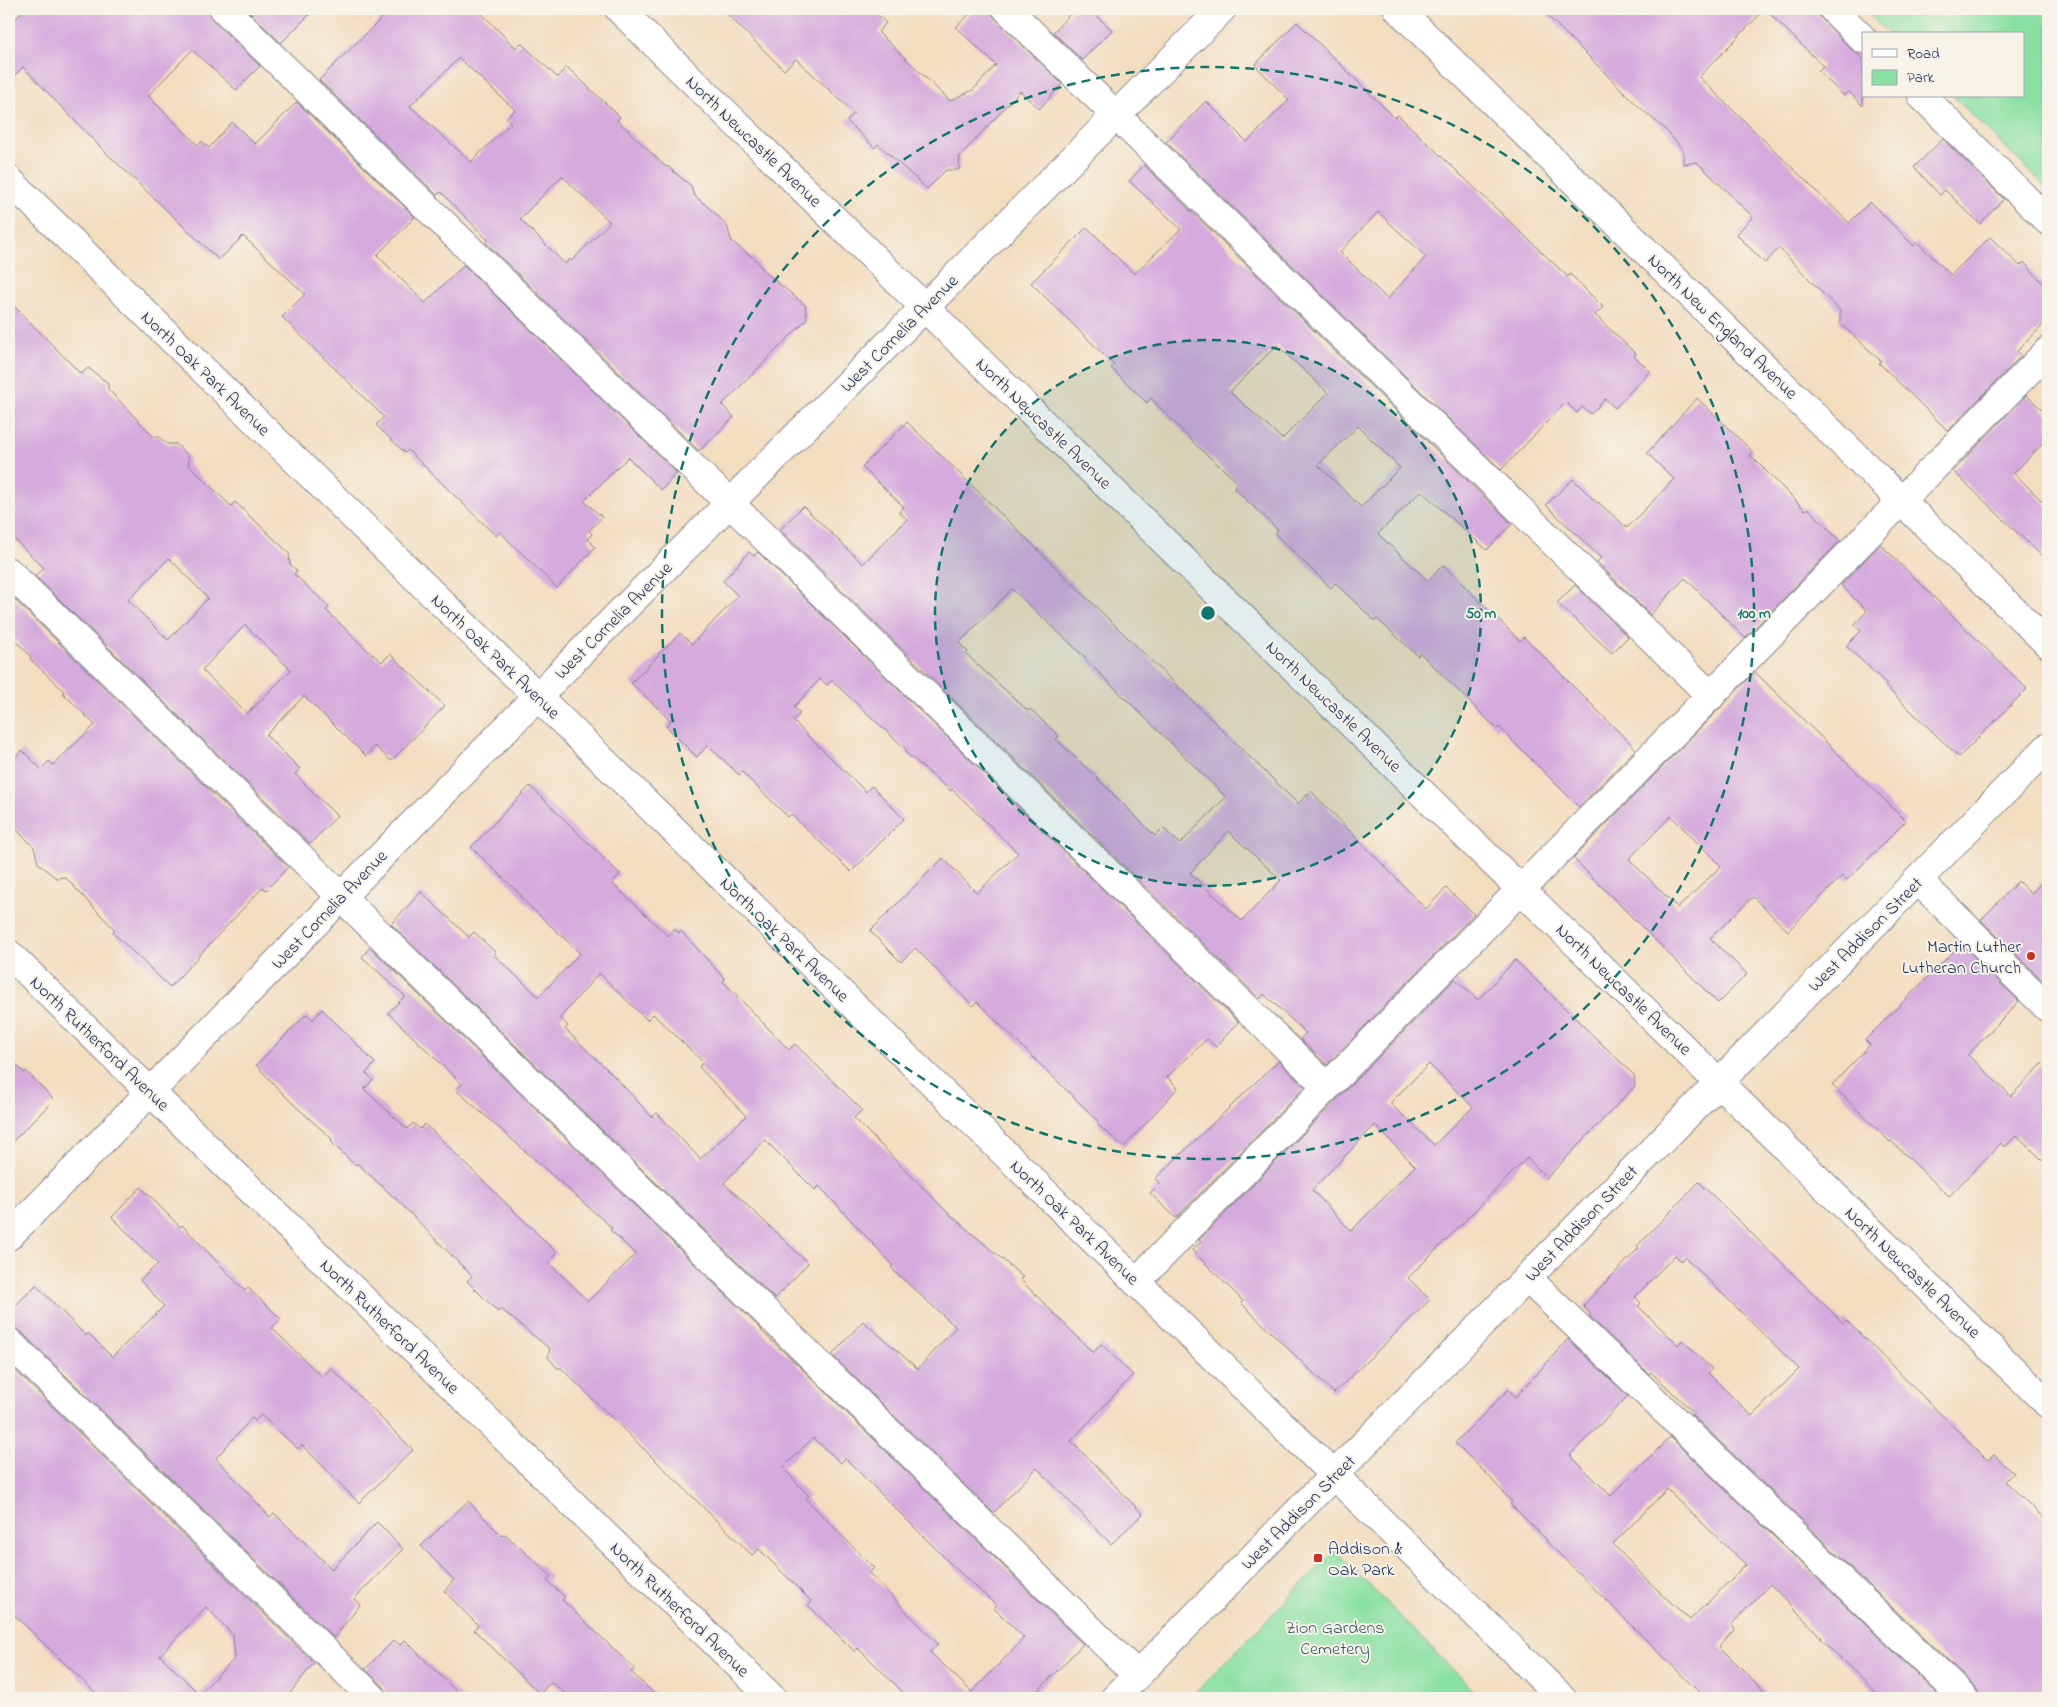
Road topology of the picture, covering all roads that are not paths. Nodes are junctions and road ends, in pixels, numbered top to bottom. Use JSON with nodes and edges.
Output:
{"nodes":[{"id":1,"x":224,"y":9,"type":"edge"},
{"id":2,"x":619,"y":9,"type":"edge"},
{"id":3,"x":1007,"y":9,"type":"edge"},
{"id":4,"x":1222,"y":9,"type":"edge"},
{"id":5,"x":1398,"y":9,"type":"edge"},
{"id":6,"x":1833,"y":9,"type":"edge"},
{"id":7,"x":1862,"y":38,"type":"edge"},
{"id":8,"x":1924,"y":98,"type":"edge"},
{"id":9,"x":1116,"y":115,"type":"junction"},
{"id":10,"x":9,"y":180,"type":"edge"},
{"id":11,"x":2048,"y":221,"type":"edge"},
{"id":12,"x":925,"y":307,"type":"junction"},
{"id":13,"x":2048,"y":351,"type":"edge"},
{"id":14,"x":1902,"y":500,"type":"junction"},
{"id":15,"x":730,"y":503,"type":"junction"},
{"id":16,"x":9,"y":572,"type":"edge"},
{"id":17,"x":2048,"y":644,"type":"edge"},
{"id":18,"x":537,"y":696,"type":"junction"},
{"id":19,"x":1711,"y":696,"type":"junction"},
{"id":20,"x":2048,"y":747,"type":"edge"},
{"id":21,"x":1918,"y":880,"type":"junction"},
{"id":22,"x":1521,"y":889,"type":"junction"},
{"id":23,"x":341,"y":897,"type":"junction"},
{"id":24,"x":9,"y":954,"type":"edge"},
{"id":25,"x":2048,"y":1008,"type":"edge"},
{"id":26,"x":1719,"y":1082,"type":"junction"},
{"id":27,"x":1327,"y":1087,"type":"junction"},
{"id":28,"x":150,"y":1092,"type":"junction"},
{"id":29,"x":9,"y":1236,"type":"edge"},
{"id":30,"x":1527,"y":1278,"type":"junction"},
{"id":31,"x":1136,"y":1282,"type":"junction"},
{"id":32,"x":9,"y":1342,"type":"edge"},
{"id":33,"x":2048,"y":1404,"type":"edge"},
{"id":34,"x":1333,"y":1475,"type":"junction"},
{"id":35,"x":1137,"y":1675,"type":"junction"},
{"id":36,"x":373,"y":1698,"type":"edge"},
{"id":37,"x":772,"y":1698,"type":"edge"},
{"id":38,"x":1115,"y":1698,"type":"edge"},
{"id":39,"x":1562,"y":1698,"type":"edge"},
{"id":40,"x":1964,"y":1698,"type":"edge"}],
"edges":[{"from":1,"to":15,"type":"street"},
{"from":2,"to":12,"type":"street","name":"North Newcastle Avenue"},
{"from":3,"to":9,"type":"street"},
{"from":4,"to":9,"type":"street","name":"West Cornelia Avenue"},
{"from":5,"to":14,"type":"street","name":"North New England Avenue"},
{"from":6,"to":7,"type":"street"},
{"from":8,"to":11,"type":"street"},
{"from":9,"to":12,"type":"street","name":"West Cornelia Avenue"},
{"from":9,"to":19,"type":"street"},
{"from":10,"to":18,"type":"street","name":"North Oak Park Avenue"},
{"from":12,"to":15,"type":"street","name":"West Cornelia Avenue"},
{"from":12,"to":22,"type":"street","name":"North Newcastle Avenue"},
{"from":13,"to":14,"type":"street"},
{"from":14,"to":17,"type":"street","name":"North New England Avenue"},
{"from":14,"to":19,"type":"street"},
{"from":15,"to":18,"type":"street","name":"West Cornelia Avenue"},
{"from":15,"to":27,"type":"street"},
{"from":16,"to":23,"type":"street"},
{"from":18,"to":23,"type":"street","name":"West Cornelia Avenue"},
{"from":18,"to":31,"type":"street","name":"North Oak Park Avenue"},
{"from":19,"to":22,"type":"street"},
{"from":20,"to":21,"type":"street","name":"West Addison Street"},
{"from":21,"to":25,"type":"street"},
{"from":21,"to":26,"type":"street","name":"West Addison Street"},
{"from":22,"to":26,"type":"street","name":"North Newcastle Avenue"},
{"from":22,"to":27,"type":"street"},
{"from":23,"to":28,"type":"street","name":"West Cornelia Avenue"},
{"from":23,"to":35,"type":"street"},
{"from":24,"to":28,"type":"street","name":"North Rutherford Avenue"},
{"from":26,"to":30,"type":"street","name":"West Addison Street"},
{"from":26,"to":33,"type":"street","name":"North Newcastle Avenue"},
{"from":27,"to":31,"type":"street"},
{"from":28,"to":29,"type":"street","name":"West Cornelia Avenue"},
{"from":28,"to":37,"type":"street","name":"North Rutherford Avenue"},
{"from":30,"to":34,"type":"street","name":"West Addison Street"},
{"from":30,"to":40,"type":"street"},
{"from":31,"to":34,"type":"street","name":"North Oak Park Avenue"},
{"from":32,"to":36,"type":"street"},
{"from":34,"to":35,"type":"street","name":"West Addison Street"},
{"from":34,"to":39,"type":"street","name":"North Oak Park Avenue"},
{"from":35,"to":38,"type":"street","name":"West Addison Street"}]}
